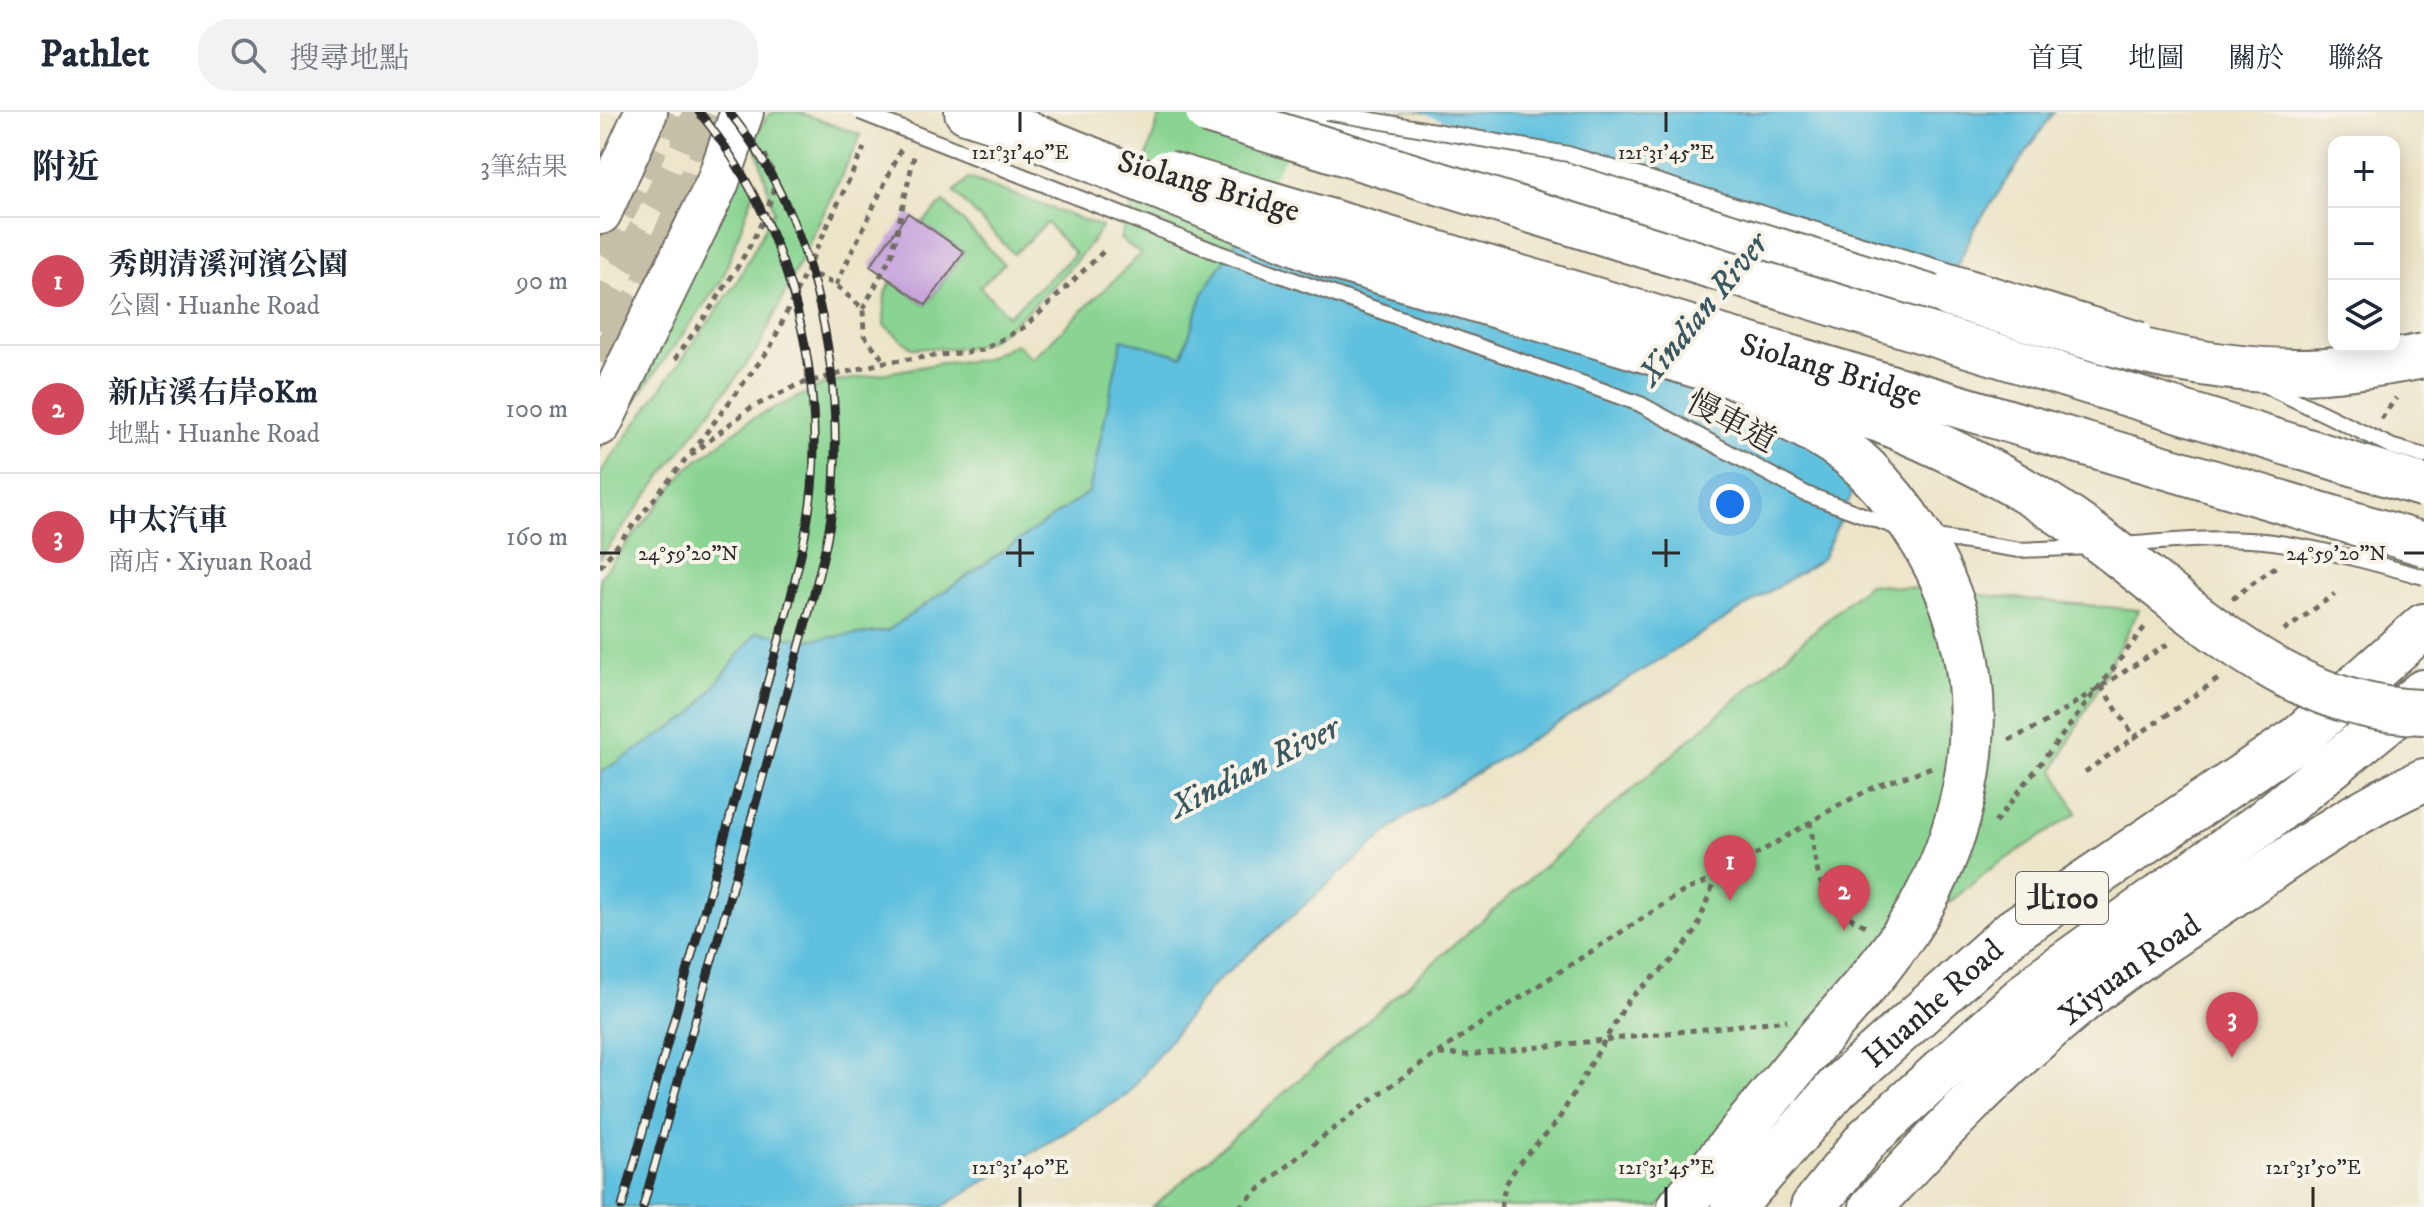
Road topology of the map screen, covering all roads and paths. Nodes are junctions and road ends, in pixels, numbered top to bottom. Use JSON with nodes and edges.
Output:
{"nodes":[{"id":1,"x":646,"y":112,"type":"edge"},
{"id":2,"x":860,"y":112,"type":"edge"},
{"id":3,"x":966,"y":112,"type":"edge"},
{"id":4,"x":1207,"y":112,"type":"edge"},
{"id":5,"x":1246,"y":112,"type":"edge"},
{"id":6,"x":1326,"y":112,"type":"edge"},
{"id":7,"x":1007,"y":125,"type":"junction"},
{"id":8,"x":752,"y":129,"type":"edge"},
{"id":9,"x":864,"y":148,"type":"dead end"},
{"id":10,"x":915,"y":151,"type":"dead end"},
{"id":11,"x":896,"y":162,"type":"dead end"},
{"id":12,"x":600,"y":213,"type":"edge"},
{"id":13,"x":1106,"y":249,"type":"dead end"},
{"id":14,"x":805,"y":270,"type":"junction"},
{"id":15,"x":836,"y":285,"type":"junction"},
{"id":16,"x":863,"y":309,"type":"junction"},
{"id":17,"x":1533,"y":316,"type":"junction"},
{"id":18,"x":2155,"y":334,"type":"dead end"},
{"id":19,"x":2180,"y":343,"type":"dead end"},
{"id":20,"x":2424,"y":356,"type":"edge"},
{"id":21,"x":885,"y":362,"type":"junction"},
{"id":22,"x":670,"y":366,"type":"dead end"},
{"id":23,"x":604,"y":415,"type":"edge"},
{"id":24,"x":2424,"y":456,"type":"edge"},
{"id":25,"x":685,"y":460,"type":"junction"},
{"id":26,"x":2424,"y":486,"type":"edge"},
{"id":27,"x":2424,"y":544,"type":"edge"},
{"id":28,"x":600,"y":567,"type":"edge"},
{"id":29,"x":2424,"y":577,"type":"edge"},
{"id":30,"x":2335,"y":594,"type":"dead end"},
{"id":31,"x":2155,"y":614,"type":"dead end"},
{"id":32,"x":2424,"y":626,"type":"edge"},
{"id":33,"x":2273,"y":640,"type":"dead end"},
{"id":34,"x":2223,"y":676,"type":"dead end"},
{"id":35,"x":2101,"y":686,"type":"dead end"},
{"id":36,"x":2424,"y":691,"type":"edge"},
{"id":37,"x":2424,"y":712,"type":"edge"},
{"id":38,"x":2136,"y":739,"type":"junction"},
{"id":39,"x":2085,"y":772,"type":"dead end"},
{"id":40,"x":2424,"y":780,"type":"edge"},
{"id":41,"x":1810,"y":821,"type":"dead end"},
{"id":42,"x":1986,"y":835,"type":"dead end"},
{"id":43,"x":1715,"y":879,"type":"dead end"},
{"id":44,"x":1878,"y":932,"type":"dead end"},
{"id":45,"x":1798,"y":1038,"type":"junction"},
{"id":46,"x":1438,"y":1054,"type":"junction"},
{"id":47,"x":1239,"y":1207,"type":"edge"},
{"id":48,"x":1680,"y":1207,"type":"edge"},
{"id":49,"x":1733,"y":1207,"type":"edge"},
{"id":50,"x":1813,"y":1207,"type":"edge"},
{"id":51,"x":1871,"y":1207,"type":"edge"}],
"edges":[{"from":1,"to":12,"type":"main road"},
{"from":2,"to":29,"type":"lane","name":"慢車道","bridge":true},
{"from":3,"to":7,"type":"main road","name":"Siolang Bridge"},
{"from":4,"to":26,"type":"main road","name":"Siolang Bridge","bridge":true},
{"from":5,"to":20,"type":"highway","bridge":true},
{"from":6,"to":18,"type":"lane","bridge":true},
{"from":7,"to":17,"type":"highway","bridge":true},
{"from":7,"to":27,"type":"main road","name":"Siolang Bridge","bridge":true},
{"from":8,"to":22,"type":"path"},
{"from":8,"to":23,"type":"main road"},
{"from":9,"to":14,"type":"path"},
{"from":10,"to":16,"type":"path"},
{"from":11,"to":15,"type":"path"},
{"from":13,"to":21,"type":"path"},
{"from":14,"to":15,"type":"path"},
{"from":14,"to":25,"type":"path"},
{"from":15,"to":16,"type":"path"},
{"from":16,"to":21,"type":"path"},
{"from":17,"to":37,"type":"highway","bridge":true},
{"from":17,"to":45,"type":"highway","bridge":true},
{"from":19,"to":24,"type":"lane","bridge":true},
{"from":21,"to":25,"type":"path"},
{"from":25,"to":28,"type":"path"},
{"from":30,"to":33,"type":"path"},
{"from":31,"to":42,"type":"path","bridge":true},
{"from":32,"to":49,"type":"highway","name":"Huanhe Road","number":"北100"},
{"from":34,"to":38,"type":"path"},
{"from":35,"to":38,"type":"path"},
{"from":36,"to":50,"type":"highway","name":"Huanhe Road","number":"北100"},
{"from":38,"to":39,"type":"path"},
{"from":40,"to":51,"type":"main road","name":"Xiyuan Road"},
{"from":41,"to":44,"type":"path"},
{"from":43,"to":46,"type":"path"},
{"from":45,"to":46,"type":"path"},
{"from":45,"to":48,"type":"highway"},
{"from":46,"to":47,"type":"path"}]}
